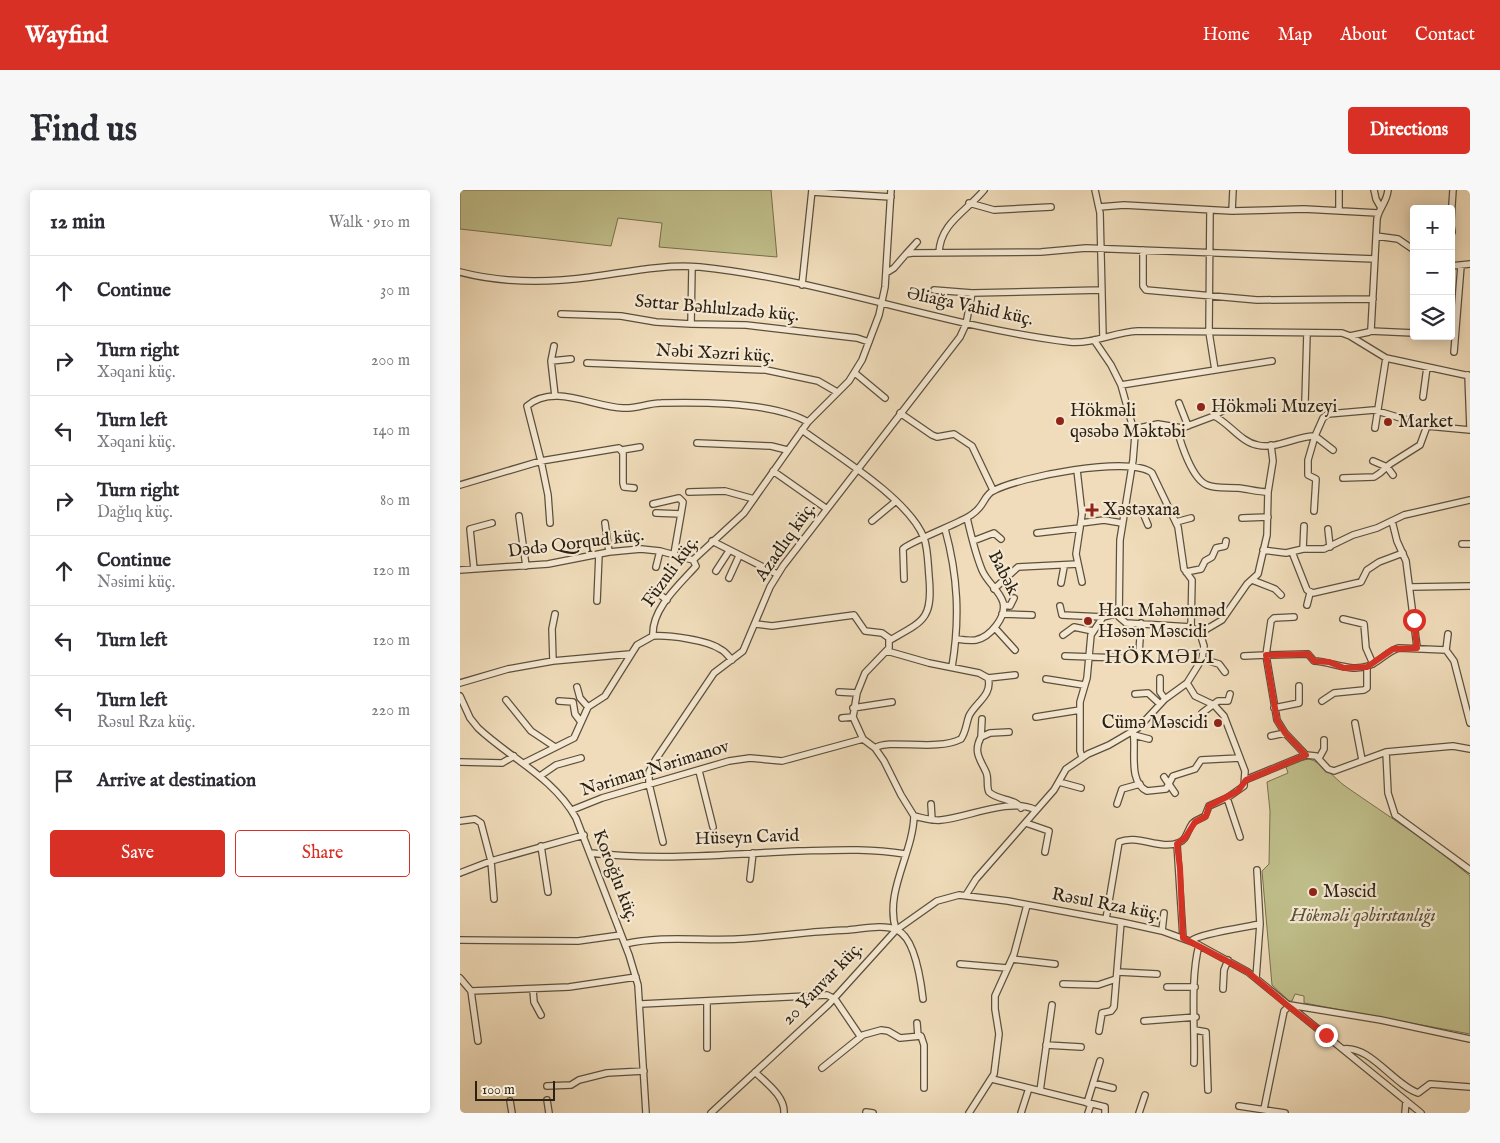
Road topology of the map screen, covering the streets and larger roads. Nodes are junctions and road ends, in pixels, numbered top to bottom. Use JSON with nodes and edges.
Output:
{"nodes":[{"id":1,"x":891,"y":190,"type":"edge"},
{"id":2,"x":984,"y":190,"type":"edge"},
{"id":3,"x":1095,"y":190,"type":"edge"},
{"id":4,"x":1233,"y":190,"type":"edge"},
{"id":5,"x":1339,"y":190,"type":"edge"},
{"id":6,"x":1374,"y":190,"type":"edge"},
{"id":7,"x":1388,"y":190,"type":"edge"},
{"id":8,"x":1453,"y":190,"type":"edge"},
{"id":9,"x":812,"y":191,"type":"edge"},
{"id":10,"x":891,"y":197,"type":"junction"},
{"id":11,"x":969,"y":203,"type":"junction"},
{"id":12,"x":1452,"y":205,"type":"edge"},
{"id":13,"x":1051,"y":207,"type":"dead end"},
{"id":14,"x":1099,"y":207,"type":"junction"},
{"id":15,"x":1210,"y":210,"type":"junction"},
{"id":16,"x":1339,"y":210,"type":"junction"},
{"id":17,"x":1379,"y":210,"type":"junction"},
{"id":18,"x":1232,"y":211,"type":"junction"},
{"id":19,"x":1376,"y":236,"type":"junction"},
{"id":20,"x":917,"y":242,"type":"dead end"},
{"id":21,"x":1410,"y":247,"type":"edge"},
{"id":22,"x":1101,"y":248,"type":"junction"},
{"id":23,"x":1143,"y":250,"type":"junction"},
{"id":24,"x":1208,"y":252,"type":"junction"},
{"id":25,"x":939,"y":253,"type":"junction"},
{"id":26,"x":906,"y":254,"type":"junction"},
{"id":27,"x":1375,"y":259,"type":"junction"},
{"id":28,"x":1470,"y":264,"type":"edge"},
{"id":29,"x":1455,"y":266,"type":"edge"},
{"id":30,"x":1461,"y":266,"type":"junction"},
{"id":31,"x":692,"y":267,"type":"junction"},
{"id":32,"x":460,"y":272,"type":"edge"},
{"id":33,"x":886,"y":273,"type":"junction"},
{"id":34,"x":802,"y":285,"type":"junction"},
{"id":35,"x":934,"y":290,"type":"dead end"},
{"id":36,"x":1102,"y":290,"type":"junction"},
{"id":37,"x":972,"y":293,"type":"junction"},
{"id":38,"x":1209,"y":297,"type":"junction"},
{"id":39,"x":1373,"y":299,"type":"junction"},
{"id":40,"x":882,"y":304,"type":"junction"},
{"id":41,"x":561,"y":314,"type":"dead end"},
{"id":42,"x":1455,"y":316,"type":"edge"},
{"id":43,"x":690,"y":324,"type":"junction"},
{"id":44,"x":966,"y":324,"type":"junction"},
{"id":45,"x":1370,"y":331,"type":"junction"},
{"id":46,"x":1209,"y":332,"type":"junction"},
{"id":47,"x":1307,"y":333,"type":"junction"},
{"id":48,"x":1410,"y":333,"type":"edge"},
{"id":49,"x":1350,"y":336,"type":"junction"},
{"id":50,"x":1103,"y":337,"type":"junction"},
{"id":51,"x":1094,"y":340,"type":"junction"},
{"id":52,"x":1453,"y":340,"type":"edge"},
{"id":53,"x":869,"y":342,"type":"junction"},
{"id":54,"x":554,"y":346,"type":"dead end"},
{"id":55,"x":1454,"y":352,"type":"dead end"},
{"id":56,"x":1386,"y":358,"type":"junction"},
{"id":57,"x":571,"y":359,"type":"dead end"},
{"id":58,"x":551,"y":361,"type":"junction"},
{"id":59,"x":1272,"y":361,"type":"dead end"},
{"id":60,"x":587,"y":363,"type":"dead end"},
{"id":61,"x":1427,"y":366,"type":"junction"},
{"id":62,"x":1215,"y":370,"type":"junction"},
{"id":63,"x":855,"y":373,"type":"junction"},
{"id":64,"x":1469,"y":376,"type":"edge"},
{"id":65,"x":1121,"y":385,"type":"junction"},
{"id":66,"x":837,"y":392,"type":"junction"},
{"id":67,"x":555,"y":396,"type":"junction"},
{"id":68,"x":1423,"y":397,"type":"dead end"},
{"id":69,"x":886,"y":398,"type":"dead end"},
{"id":70,"x":1305,"y":402,"type":"dead end"},
{"id":71,"x":1179,"y":403,"type":"dead end"},
{"id":72,"x":1233,"y":404,"type":"dead end"},
{"id":73,"x":1379,"y":411,"type":"junction"},
{"id":74,"x":900,"y":413,"type":"junction"},
{"id":75,"x":1214,"y":416,"type":"junction"},
{"id":76,"x":808,"y":422,"type":"junction"},
{"id":77,"x":1188,"y":426,"type":"junction"},
{"id":78,"x":1427,"y":426,"type":"junction"},
{"id":79,"x":1375,"y":428,"type":"dead end"},
{"id":80,"x":1134,"y":429,"type":"junction"},
{"id":81,"x":1177,"y":429,"type":"junction"},
{"id":82,"x":1470,"y":429,"type":"edge"},
{"id":83,"x":802,"y":430,"type":"junction"},
{"id":84,"x":1315,"y":436,"type":"junction"},
{"id":85,"x":697,"y":443,"type":"dead end"},
{"id":86,"x":1271,"y":445,"type":"junction"},
{"id":87,"x":640,"y":447,"type":"dead end"},
{"id":88,"x":622,"y":450,"type":"junction"},
{"id":89,"x":787,"y":450,"type":"junction"},
{"id":90,"x":1333,"y":450,"type":"dead end"},
{"id":91,"x":541,"y":461,"type":"junction"},
{"id":92,"x":1373,"y":461,"type":"dead end"},
{"id":93,"x":1132,"y":467,"type":"junction"},
{"id":94,"x":1387,"y":467,"type":"junction"},
{"id":95,"x":857,"y":470,"type":"junction"},
{"id":96,"x":1077,"y":470,"type":"junction"},
{"id":97,"x":773,"y":471,"type":"junction"},
{"id":98,"x":1394,"y":475,"type":"dead end"},
{"id":99,"x":1343,"y":478,"type":"dead end"},
{"id":100,"x":460,"y":485,"type":"edge"},
{"id":101,"x":634,"y":488,"type":"dead end"},
{"id":102,"x":994,"y":490,"type":"junction"},
{"id":103,"x":689,"y":492,"type":"dead end"},
{"id":104,"x":1268,"y":492,"type":"junction"},
{"id":105,"x":754,"y":499,"type":"junction"},
{"id":106,"x":1470,"y":500,"type":"edge"},
{"id":107,"x":896,"y":501,"type":"junction"},
{"id":108,"x":653,"y":504,"type":"dead end"},
{"id":109,"x":827,"y":509,"type":"junction"},
{"id":110,"x":1124,"y":509,"type":"junction"},
{"id":111,"x":1314,"y":511,"type":"dead end"},
{"id":112,"x":656,"y":513,"type":"dead end"},
{"id":113,"x":680,"y":514,"type":"junction"},
{"id":114,"x":519,"y":516,"type":"dead end"},
{"id":115,"x":1268,"y":517,"type":"junction"},
{"id":116,"x":967,"y":518,"type":"junction"},
{"id":117,"x":1191,"y":518,"type":"dead end"},
{"id":118,"x":1242,"y":518,"type":"dead end"},
{"id":119,"x":872,"y":521,"type":"dead end"},
{"id":120,"x":1392,"y":521,"type":"junction"},
{"id":121,"x":1176,"y":522,"type":"junction"},
{"id":122,"x":492,"y":523,"type":"dead end"},
{"id":123,"x":550,"y":523,"type":"dead end"},
{"id":124,"x":605,"y":523,"type":"dead end"},
{"id":125,"x":1122,"y":523,"type":"junction"},
{"id":126,"x":1148,"y":525,"type":"dead end"},
{"id":127,"x":1080,"y":526,"type":"junction"},
{"id":128,"x":1304,"y":526,"type":"dead end"},
{"id":129,"x":945,"y":529,"type":"junction"},
{"id":130,"x":1328,"y":529,"type":"dead end"},
{"id":131,"x":1038,"y":532,"type":"dead end"},
{"id":132,"x":924,"y":539,"type":"junction"},
{"id":133,"x":1001,"y":539,"type":"dead end"},
{"id":134,"x":712,"y":541,"type":"junction"},
{"id":135,"x":973,"y":541,"type":"junction"},
{"id":136,"x":1226,"y":541,"type":"dead end"},
{"id":137,"x":1462,"y":544,"type":"dead end"},
{"id":138,"x":1470,"y":544,"type":"edge"},
{"id":139,"x":1330,"y":547,"type":"junction"},
{"id":140,"x":1303,"y":549,"type":"junction"},
{"id":141,"x":1263,"y":550,"type":"junction"},
{"id":142,"x":660,"y":551,"type":"junction"},
{"id":143,"x":729,"y":551,"type":"junction"},
{"id":144,"x":609,"y":552,"type":"junction"},
{"id":145,"x":1292,"y":552,"type":"junction"},
{"id":146,"x":1403,"y":553,"type":"junction"},
{"id":147,"x":599,"y":554,"type":"junction"},
{"id":148,"x":674,"y":554,"type":"junction"},
{"id":149,"x":739,"y":556,"type":"junction"},
{"id":150,"x":693,"y":560,"type":"junction"},
{"id":151,"x":1078,"y":564,"type":"junction"},
{"id":152,"x":526,"y":566,"type":"junction"},
{"id":153,"x":1064,"y":566,"type":"junction"},
{"id":154,"x":656,"y":567,"type":"dead end"},
{"id":155,"x":474,"y":569,"type":"junction"},
{"id":156,"x":460,"y":570,"type":"edge"},
{"id":157,"x":716,"y":571,"type":"dead end"},
{"id":158,"x":1186,"y":572,"type":"junction"},
{"id":159,"x":777,"y":574,"type":"junction"},
{"id":160,"x":729,"y":578,"type":"dead end"},
{"id":161,"x":904,"y":578,"type":"dead end"},
{"id":162,"x":1252,"y":580,"type":"junction"},
{"id":163,"x":1082,"y":582,"type":"dead end"},
{"id":164,"x":1061,"y":583,"type":"dead end"},
{"id":165,"x":1470,"y":586,"type":"edge"},
{"id":166,"x":1411,"y":587,"type":"junction"},
{"id":167,"x":994,"y":589,"type":"junction"},
{"id":168,"x":656,"y":592,"type":"dead end"},
{"id":169,"x":1310,"y":593,"type":"junction"},
{"id":170,"x":1281,"y":595,"type":"dead end"},
{"id":171,"x":1014,"y":598,"type":"dead end"},
{"id":172,"x":667,"y":600,"type":"junction"},
{"id":173,"x":597,"y":601,"type":"dead end"},
{"id":174,"x":1004,"y":605,"type":"junction"},
{"id":175,"x":1307,"y":605,"type":"dead end"},
{"id":176,"x":1060,"y":606,"type":"dead end"},
{"id":177,"x":1119,"y":613,"type":"junction"},
{"id":178,"x":555,"y":614,"type":"dead end"},
{"id":179,"x":1002,"y":614,"type":"junction"},
{"id":180,"x":1032,"y":614,"type":"dead end"},
{"id":181,"x":1103,"y":617,"type":"junction"},
{"id":182,"x":1294,"y":617,"type":"dead end"},
{"id":183,"x":1344,"y":619,"type":"dead end"},
{"id":184,"x":1141,"y":623,"type":"junction"},
{"id":185,"x":756,"y":624,"type":"junction"},
{"id":186,"x":1191,"y":627,"type":"junction"},
{"id":187,"x":995,"y":628,"type":"junction"},
{"id":188,"x":1093,"y":631,"type":"junction"},
{"id":189,"x":1200,"y":633,"type":"junction"},
{"id":190,"x":1448,"y":634,"type":"dead end"},
{"id":191,"x":653,"y":636,"type":"junction"},
{"id":192,"x":1063,"y":636,"type":"dead end"},
{"id":193,"x":957,"y":639,"type":"junction"},
{"id":194,"x":890,"y":640,"type":"junction"},
{"id":195,"x":1417,"y":648,"type":"junction"},
{"id":196,"x":1015,"y":650,"type":"dead end"},
{"id":197,"x":1446,"y":650,"type":"junction"},
{"id":198,"x":887,"y":651,"type":"junction"},
{"id":199,"x":1138,"y":653,"type":"dead end"},
{"id":200,"x":630,"y":654,"type":"junction"},
{"id":201,"x":1266,"y":655,"type":"junction"},
{"id":202,"x":1065,"y":656,"type":"dead end"},
{"id":203,"x":1244,"y":656,"type":"dead end"},
{"id":204,"x":1088,"y":657,"type":"junction"},
{"id":205,"x":1120,"y":658,"type":"dead end"},
{"id":206,"x":1202,"y":659,"type":"junction"},
{"id":207,"x":732,"y":660,"type":"junction"},
{"id":208,"x":554,"y":661,"type":"junction"},
{"id":209,"x":1373,"y":664,"type":"junction"},
{"id":210,"x":952,"y":667,"type":"junction"},
{"id":211,"x":1367,"y":667,"type":"junction"},
{"id":212,"x":1225,"y":672,"type":"dead end"},
{"id":213,"x":1015,"y":675,"type":"dead end"},
{"id":214,"x":988,"y":678,"type":"junction"},
{"id":215,"x":1160,"y":678,"type":"dead end"},
{"id":216,"x":1046,"y":679,"type":"dead end"},
{"id":217,"x":460,"y":683,"type":"edge"},
{"id":218,"x":1186,"y":683,"type":"junction"},
{"id":219,"x":1084,"y":685,"type":"junction"},
{"id":220,"x":1299,"y":686,"type":"dead end"},
{"id":221,"x":577,"y":687,"type":"dead end"},
{"id":222,"x":839,"y":692,"type":"dead end"},
{"id":223,"x":857,"y":693,"type":"junction"},
{"id":224,"x":1135,"y":694,"type":"dead end"},
{"id":225,"x":1230,"y":694,"type":"dead end"},
{"id":226,"x":460,"y":697,"type":"edge"},
{"id":227,"x":1165,"y":698,"type":"junction"},
{"id":228,"x":506,"y":700,"type":"dead end"},
{"id":229,"x":560,"y":701,"type":"dead end"},
{"id":230,"x":1322,"y":701,"type":"dead end"},
{"id":231,"x":892,"y":702,"type":"dead end"},
{"id":232,"x":1160,"y":704,"type":"junction"},
{"id":233,"x":1214,"y":705,"type":"junction"},
{"id":234,"x":588,"y":707,"type":"junction"},
{"id":235,"x":853,"y":708,"type":"junction"},
{"id":236,"x":1274,"y":708,"type":"junction"},
{"id":237,"x":1080,"y":710,"type":"junction"},
{"id":238,"x":1202,"y":714,"type":"dead end"},
{"id":239,"x":853,"y":717,"type":"junction"},
{"id":240,"x":1036,"y":717,"type":"dead end"},
{"id":241,"x":842,"y":718,"type":"dead end"},
{"id":242,"x":982,"y":719,"type":"dead end"},
{"id":243,"x":581,"y":722,"type":"junction"},
{"id":244,"x":1470,"y":722,"type":"edge"},
{"id":245,"x":1355,"y":723,"type":"dead end"},
{"id":246,"x":1009,"y":732,"type":"dead end"},
{"id":247,"x":1134,"y":733,"type":"junction"},
{"id":248,"x":1285,"y":733,"type":"junction"},
{"id":249,"x":1271,"y":736,"type":"dead end"},
{"id":250,"x":981,"y":737,"type":"junction"},
{"id":251,"x":863,"y":739,"type":"junction"},
{"id":252,"x":1149,"y":740,"type":"dead end"},
{"id":253,"x":1324,"y":740,"type":"dead end"},
{"id":254,"x":555,"y":747,"type":"junction"},
{"id":255,"x":875,"y":748,"type":"junction"},
{"id":256,"x":1470,"y":749,"type":"edge"},
{"id":257,"x":1386,"y":752,"type":"junction"},
{"id":258,"x":1306,"y":755,"type":"junction"},
{"id":259,"x":514,"y":756,"type":"junction"},
{"id":260,"x":1082,"y":757,"type":"junction"},
{"id":261,"x":581,"y":758,"type":"dead end"},
{"id":262,"x":1240,"y":758,"type":"junction"},
{"id":263,"x":1319,"y":758,"type":"junction"},
{"id":264,"x":1362,"y":760,"type":"junction"},
{"id":265,"x":460,"y":762,"type":"edge"},
{"id":266,"x":524,"y":763,"type":"junction"},
{"id":267,"x":699,"y":771,"type":"junction"},
{"id":268,"x":540,"y":776,"type":"junction"},
{"id":269,"x":1164,"y":777,"type":"dead end"},
{"id":270,"x":1246,"y":780,"type":"junction"},
{"id":271,"x":1059,"y":782,"type":"junction"},
{"id":272,"x":649,"y":784,"type":"junction"},
{"id":273,"x":1140,"y":784,"type":"junction"},
{"id":274,"x":1169,"y":784,"type":"junction"},
{"id":275,"x":1081,"y":788,"type":"dead end"},
{"id":276,"x":1175,"y":794,"type":"dead end"},
{"id":277,"x":1227,"y":798,"type":"junction"},
{"id":278,"x":931,"y":804,"type":"dead end"},
{"id":279,"x":1002,"y":804,"type":"junction"},
{"id":280,"x":1117,"y":804,"type":"dead end"},
{"id":281,"x":572,"y":810,"type":"junction"},
{"id":282,"x":1036,"y":810,"type":"junction"},
{"id":283,"x":914,"y":816,"type":"junction"},
{"id":284,"x":932,"y":820,"type":"junction"},
{"id":285,"x":460,"y":821,"type":"edge"},
{"id":286,"x":1026,"y":823,"type":"junction"},
{"id":287,"x":713,"y":826,"type":"dead end"},
{"id":288,"x":584,"y":835,"type":"junction"},
{"id":289,"x":1240,"y":837,"type":"dead end"},
{"id":290,"x":663,"y":842,"type":"dead end"},
{"id":291,"x":1177,"y":844,"type":"junction"},
{"id":292,"x":541,"y":846,"type":"junction"},
{"id":293,"x":1045,"y":852,"type":"dead end"},
{"id":294,"x":590,"y":853,"type":"junction"},
{"id":295,"x":753,"y":853,"type":"junction"},
{"id":296,"x":905,"y":854,"type":"junction"},
{"id":297,"x":491,"y":861,"type":"junction"},
{"id":298,"x":1257,"y":870,"type":"dead end"},
{"id":299,"x":1470,"y":870,"type":"edge"},
{"id":300,"x":460,"y":873,"type":"edge"},
{"id":301,"x":750,"y":879,"type":"dead end"},
{"id":302,"x":548,"y":892,"type":"dead end"},
{"id":303,"x":966,"y":895,"type":"junction"},
{"id":304,"x":494,"y":899,"type":"dead end"},
{"id":305,"x":1027,"y":905,"type":"junction"},
{"id":306,"x":1164,"y":913,"type":"dead end"},
{"id":307,"x":1106,"y":919,"type":"junction"},
{"id":308,"x":1121,"y":922,"type":"junction"},
{"id":309,"x":1260,"y":924,"type":"junction"},
{"id":310,"x":896,"y":930,"type":"junction"},
{"id":311,"x":1162,"y":931,"type":"junction"},
{"id":312,"x":621,"y":935,"type":"junction"},
{"id":313,"x":1183,"y":938,"type":"junction"},
{"id":314,"x":460,"y":940,"type":"edge"},
{"id":315,"x":1191,"y":941,"type":"junction"},
{"id":316,"x":624,"y":944,"type":"junction"},
{"id":317,"x":1199,"y":945,"type":"junction"},
{"id":318,"x":1012,"y":959,"type":"junction"},
{"id":319,"x":1228,"y":960,"type":"junction"},
{"id":320,"x":960,"y":964,"type":"dead end"},
{"id":321,"x":1055,"y":964,"type":"dead end"},
{"id":322,"x":1007,"y":968,"type":"junction"},
{"id":323,"x":1118,"y":972,"type":"junction"},
{"id":324,"x":1157,"y":974,"type":"dead end"},
{"id":325,"x":636,"y":977,"type":"junction"},
{"id":326,"x":460,"y":978,"type":"edge"},
{"id":327,"x":1256,"y":978,"type":"junction"},
{"id":328,"x":1116,"y":979,"type":"junction"},
{"id":329,"x":1063,"y":984,"type":"dead end"},
{"id":330,"x":1167,"y":987,"type":"dead end"},
{"id":331,"x":1195,"y":987,"type":"junction"},
{"id":332,"x":1223,"y":989,"type":"dead end"},
{"id":333,"x":533,"y":990,"type":"junction"},
{"id":334,"x":471,"y":992,"type":"junction"},
{"id":335,"x":834,"y":999,"type":"junction"},
{"id":336,"x":923,"y":999,"type":"dead end"},
{"id":337,"x":708,"y":1001,"type":"junction"},
{"id":338,"x":641,"y":1004,"type":"junction"},
{"id":339,"x":1052,"y":1005,"type":"dead end"},
{"id":340,"x":1288,"y":1006,"type":"junction"},
{"id":341,"x":541,"y":1015,"type":"dead end"},
{"id":342,"x":1196,"y":1016,"type":"junction"},
{"id":343,"x":1144,"y":1022,"type":"dead end"},
{"id":344,"x":917,"y":1023,"type":"dead end"},
{"id":345,"x":1195,"y":1030,"type":"junction"},
{"id":346,"x":1099,"y":1031,"type":"dead end"},
{"id":347,"x":860,"y":1036,"type":"junction"},
{"id":348,"x":918,"y":1036,"type":"junction"},
{"id":349,"x":1470,"y":1039,"type":"edge"},
{"id":350,"x":478,"y":1040,"type":"dead end"},
{"id":351,"x":1046,"y":1044,"type":"junction"},
{"id":352,"x":1081,"y":1047,"type":"dead end"},
{"id":353,"x":707,"y":1048,"type":"dead end"},
{"id":354,"x":1343,"y":1049,"type":"junction"},
{"id":355,"x":1100,"y":1061,"type":"dead end"},
{"id":356,"x":1194,"y":1063,"type":"dead end"},
{"id":357,"x":822,"y":1068,"type":"dead end"},
{"id":358,"x":644,"y":1071,"type":"junction"},
{"id":359,"x":755,"y":1072,"type":"junction"},
{"id":360,"x":992,"y":1079,"type":"junction"},
{"id":361,"x":1094,"y":1083,"type":"junction"},
{"id":362,"x":547,"y":1086,"type":"dead end"},
{"id":363,"x":1470,"y":1087,"type":"edge"},
{"id":364,"x":924,"y":1088,"type":"dead end"},
{"id":365,"x":1029,"y":1088,"type":"junction"},
{"id":366,"x":1113,"y":1088,"type":"dead end"},
{"id":367,"x":1208,"y":1090,"type":"dead end"},
{"id":368,"x":1040,"y":1092,"type":"junction"},
{"id":369,"x":1146,"y":1095,"type":"dead end"},
{"id":370,"x":547,"y":1100,"type":"dead end"},
{"id":371,"x":510,"y":1101,"type":"dead end"},
{"id":372,"x":1406,"y":1101,"type":"junction"},
{"id":373,"x":1089,"y":1103,"type":"junction"},
{"id":374,"x":1239,"y":1106,"type":"dead end"},
{"id":375,"x":1264,"y":1109,"type":"junction"},
{"id":376,"x":512,"y":1113,"type":"edge"},
{"id":377,"x":549,"y":1113,"type":"edge"},
{"id":378,"x":646,"y":1113,"type":"edge"},
{"id":379,"x":711,"y":1113,"type":"edge"},
{"id":380,"x":784,"y":1113,"type":"edge"},
{"id":381,"x":969,"y":1113,"type":"edge"},
{"id":382,"x":1021,"y":1113,"type":"edge"},
{"id":383,"x":1088,"y":1113,"type":"edge"},
{"id":384,"x":1105,"y":1113,"type":"edge"},
{"id":385,"x":1139,"y":1113,"type":"edge"},
{"id":386,"x":1285,"y":1113,"type":"edge"},
{"id":387,"x":1405,"y":1113,"type":"edge"},
{"id":388,"x":1420,"y":1113,"type":"edge"}],
"edges":[{"from":1,"to":10,"type":"street","name":"Füzuli küç."},
{"from":2,"to":11,"type":"street"},
{"from":3,"to":14,"type":"street"},
{"from":4,"to":18,"type":"street"},
{"from":5,"to":16,"type":"street"},
{"from":6,"to":17,"type":"street"},
{"from":7,"to":17,"type":"street"},
{"from":8,"to":12,"type":"street"},
{"from":9,"to":10,"type":"street"},
{"from":9,"to":34,"type":"street"},
{"from":10,"to":33,"type":"street","name":"Füzuli küç."},
{"from":11,"to":13,"type":"street"},
{"from":11,"to":25,"type":"street"},
{"from":14,"to":15,"type":"street"},
{"from":14,"to":22,"type":"street"},
{"from":15,"to":18,"type":"street"},
{"from":15,"to":24,"type":"street"},
{"from":16,"to":17,"type":"street"},
{"from":16,"to":18,"type":"street"},
{"from":17,"to":19,"type":"street"},
{"from":19,"to":21,"type":"street"},
{"from":19,"to":27,"type":"street"},
{"from":20,"to":26,"type":"street"},
{"from":22,"to":23,"type":"street"},
{"from":22,"to":25,"type":"street"},
{"from":22,"to":36,"type":"street"},
{"from":23,"to":24,"type":"street"},
{"from":23,"to":38,"type":"street"},
{"from":24,"to":27,"type":"street"},
{"from":24,"to":38,"type":"street"},
{"from":25,"to":26,"type":"street"},
{"from":26,"to":33,"type":"street"},
{"from":27,"to":39,"type":"street"},
{"from":28,"to":30,"type":"street"},
{"from":29,"to":30,"type":"street"},
{"from":30,"to":42,"type":"street"},
{"from":31,"to":32,"type":"street","name":"Əliağa Vahid küç."},
{"from":31,"to":34,"type":"street","name":"Əliağa Vahid küç."},
{"from":31,"to":43,"type":"street"},
{"from":33,"to":40,"type":"street","name":"Füzuli küç."},
{"from":34,"to":40,"type":"street","name":"Əliağa Vahid küç."},
{"from":35,"to":37,"type":"street"},
{"from":36,"to":37,"type":"street"},
{"from":36,"to":50,"type":"street"},
{"from":37,"to":44,"type":"street","name":"Azadlıq küç."},
{"from":38,"to":39,"type":"street"},
{"from":38,"to":46,"type":"street"},
{"from":39,"to":45,"type":"street"},
{"from":40,"to":44,"type":"street","name":"Əliağa Vahid küç."},
{"from":40,"to":53,"type":"street","name":"Füzuli küç."},
{"from":41,"to":43,"type":"street","name":"Səttar Bəhlulzadə küç."},
{"from":43,"to":53,"type":"street","name":"Səttar Bəhlulzadə küç."},
{"from":44,"to":51,"type":"street","name":"Əliağa Vahid küç."},
{"from":44,"to":74,"type":"street","name":"Azadlıq küç."},
{"from":45,"to":48,"type":"street"},
{"from":45,"to":49,"type":"street"},
{"from":46,"to":47,"type":"street","name":"Əliağa Vahid küç."},
{"from":46,"to":50,"type":"street","name":"Əliağa Vahid küç."},
{"from":46,"to":62,"type":"street"},
{"from":47,"to":49,"type":"street","name":"Əliağa Vahid küç."},
{"from":47,"to":70,"type":"street"},
{"from":49,"to":56,"type":"street","name":"Əliağa Vahid küç."},
{"from":50,"to":51,"type":"street","name":"Əliağa Vahid küç."},
{"from":51,"to":65,"type":"street"},
{"from":52,"to":55,"type":"street"},
{"from":53,"to":63,"type":"street","name":"Füzuli küç."},
{"from":54,"to":58,"type":"street"},
{"from":56,"to":61,"type":"street","name":"Əliağa Vahid küç."},
{"from":56,"to":73,"type":"street"},
{"from":57,"to":58,"type":"street"},
{"from":58,"to":67,"type":"street"},
{"from":59,"to":62,"type":"street"},
{"from":60,"to":66,"type":"street","name":"Nəbi Xəzri küç."},
{"from":61,"to":64,"type":"street","name":"Əliağa Vahid küç."},
{"from":61,"to":68,"type":"street"},
{"from":62,"to":65,"type":"street"},
{"from":63,"to":66,"type":"street","name":"Füzuli küç."},
{"from":63,"to":69,"type":"street"},
{"from":64,"to":82,"type":"street"},
{"from":65,"to":80,"type":"street"},
{"from":66,"to":76,"type":"street","name":"Füzuli küç."},
{"from":67,"to":76,"type":"street"},
{"from":67,"to":91,"type":"street"},
{"from":71,"to":77,"type":"street"},
{"from":72,"to":75,"type":"street"},
{"from":73,"to":78,"type":"street"},
{"from":73,"to":79,"type":"street"},
{"from":73,"to":84,"type":"street"},
{"from":74,"to":95,"type":"street","name":"Azadlıq küç."},
{"from":74,"to":102,"type":"street"},
{"from":75,"to":77,"type":"street"},
{"from":75,"to":86,"type":"street"},
{"from":76,"to":83,"type":"street","name":"Füzuli küç."},
{"from":77,"to":81,"type":"street"},
{"from":78,"to":82,"type":"street"},
{"from":78,"to":94,"type":"street"},
{"from":80,"to":81,"type":"street"},
{"from":80,"to":93,"type":"street"},
{"from":81,"to":104,"type":"street"},
{"from":83,"to":89,"type":"street","name":"Füzuli küç."},
{"from":83,"to":95,"type":"street"},
{"from":84,"to":86,"type":"street"},
{"from":84,"to":90,"type":"street"},
{"from":84,"to":111,"type":"street"},
{"from":85,"to":89,"type":"street"},
{"from":86,"to":104,"type":"street"},
{"from":87,"to":88,"type":"street"},
{"from":88,"to":91,"type":"street"},
{"from":88,"to":101,"type":"street"},
{"from":89,"to":97,"type":"street","name":"Füzuli küç."},
{"from":91,"to":100,"type":"street"},
{"from":91,"to":123,"type":"street"},
{"from":92,"to":94,"type":"street"},
{"from":93,"to":96,"type":"street"},
{"from":93,"to":110,"type":"street"},
{"from":93,"to":121,"type":"street"},
{"from":94,"to":98,"type":"street"},
{"from":94,"to":99,"type":"street"},
{"from":95,"to":107,"type":"street"},
{"from":95,"to":109,"type":"street","name":"Azadlıq küç."},
{"from":96,"to":102,"type":"street"},
{"from":96,"to":127,"type":"street"},
{"from":97,"to":105,"type":"street","name":"Füzuli küç."},
{"from":97,"to":109,"type":"street"},
{"from":102,"to":116,"type":"street"},
{"from":103,"to":105,"type":"street"},
{"from":104,"to":115,"type":"street"},
{"from":105,"to":134,"type":"street","name":"Füzuli küç."},
{"from":106,"to":120,"type":"street"},
{"from":107,"to":119,"type":"street"},
{"from":107,"to":132,"type":"street"},
{"from":108,"to":113,"type":"street"},
{"from":109,"to":159,"type":"street","name":"Azadlıq küç."},
{"from":110,"to":125,"type":"street"},
{"from":110,"to":126,"type":"street"},
{"from":112,"to":113,"type":"street"},
{"from":113,"to":148,"type":"street"},
{"from":114,"to":152,"type":"street"},
{"from":115,"to":118,"type":"street"},
{"from":115,"to":141,"type":"street"},
{"from":116,"to":129,"type":"street"},
{"from":116,"to":135,"type":"street","name":"Babək"},
{"from":117,"to":121,"type":"street"},
{"from":120,"to":139,"type":"street"},
{"from":120,"to":146,"type":"street"},
{"from":121,"to":158,"type":"street"},
{"from":122,"to":155,"type":"street"},
{"from":124,"to":144,"type":"street"},
{"from":125,"to":127,"type":"street"},
{"from":125,"to":177,"type":"street"},
{"from":127,"to":131,"type":"street"},
{"from":127,"to":151,"type":"street"},
{"from":128,"to":140,"type":"street"},
{"from":129,"to":132,"type":"street"},
{"from":129,"to":193,"type":"street"},
{"from":130,"to":139,"type":"street"},
{"from":132,"to":161,"type":"street"},
{"from":132,"to":194,"type":"street"},
{"from":133,"to":135,"type":"street"},
{"from":134,"to":143,"type":"street"},
{"from":134,"to":150,"type":"street","name":"Füzuli küç."},
{"from":135,"to":167,"type":"street","name":"Babək"},
{"from":136,"to":158,"type":"street"},
{"from":137,"to":138,"type":"street"},
{"from":139,"to":140,"type":"street"},
{"from":140,"to":145,"type":"street"},
{"from":141,"to":145,"type":"street"},
{"from":141,"to":162,"type":"street"},
{"from":142,"to":144,"type":"street","name":"Dədə Qorqud küç."},
{"from":142,"to":148,"type":"street","name":"Dədə Qorqud küç."},
{"from":142,"to":154,"type":"street"},
{"from":143,"to":149,"type":"street"},
{"from":143,"to":157,"type":"street"},
{"from":144,"to":147,"type":"street","name":"Dədə Qorqud küç."},
{"from":145,"to":169,"type":"street"},
{"from":146,"to":166,"type":"street"},
{"from":146,"to":169,"type":"street"},
{"from":147,"to":152,"type":"street","name":"Dədə Qorqud küç."},
{"from":147,"to":173,"type":"street"},
{"from":148,"to":150,"type":"street","name":"Dədə Qorqud küç."},
{"from":149,"to":159,"type":"street"},
{"from":149,"to":160,"type":"street"},
{"from":150,"to":172,"type":"street","name":"Füzuli küç."},
{"from":151,"to":153,"type":"street"},
{"from":151,"to":163,"type":"street"},
{"from":152,"to":155,"type":"street","name":"Dədə Qorqud küç."},
{"from":153,"to":164,"type":"street"},
{"from":153,"to":167,"type":"street"},
{"from":155,"to":156,"type":"street","name":"Dədə Qorqud küç."},
{"from":158,"to":186,"type":"street"},
{"from":159,"to":185,"type":"street","name":"Azadlıq küç."},
{"from":162,"to":170,"type":"street"},
{"from":162,"to":189,"type":"street"},
{"from":165,"to":166,"type":"street"},
{"from":166,"to":195,"type":"street"},
{"from":167,"to":174,"type":"street","name":"Babək"},
{"from":168,"to":172,"type":"street"},
{"from":169,"to":175,"type":"street"},
{"from":171,"to":174,"type":"street"},
{"from":172,"to":191,"type":"street","name":"Füzuli küç."},
{"from":174,"to":179,"type":"street","name":"Babək"},
{"from":176,"to":181,"type":"street"},
{"from":177,"to":181,"type":"street"},
{"from":177,"to":184,"type":"street"},
{"from":178,"to":208,"type":"street"},
{"from":179,"to":180,"type":"street"},
{"from":179,"to":187,"type":"street","name":"Babək"},
{"from":181,"to":188,"type":"street"},
{"from":182,"to":201,"type":"street"},
{"from":183,"to":209,"type":"street"},
{"from":184,"to":186,"type":"street"},
{"from":184,"to":199,"type":"street"},
{"from":185,"to":194,"type":"street"},
{"from":185,"to":207,"type":"street","name":"Azadlıq küç."},
{"from":186,"to":189,"type":"street"},
{"from":187,"to":193,"type":"street"},
{"from":187,"to":196,"type":"street"},
{"from":188,"to":192,"type":"street"},
{"from":188,"to":204,"type":"street"},
{"from":189,"to":206,"type":"street"},
{"from":190,"to":197,"type":"street"},
{"from":191,"to":200,"type":"street","name":"Füzuli küç."},
{"from":191,"to":207,"type":"street"},
{"from":193,"to":210,"type":"street"},
{"from":194,"to":198,"type":"street"},
{"from":195,"to":197,"type":"street"},
{"from":195,"to":209,"type":"street"},
{"from":197,"to":244,"type":"street"},
{"from":198,"to":210,"type":"street"},
{"from":198,"to":223,"type":"street"},
{"from":200,"to":208,"type":"street"},
{"from":200,"to":234,"type":"street","name":"Füzuli küç."},
{"from":201,"to":203,"type":"street"},
{"from":201,"to":211,"type":"street"},
{"from":201,"to":236,"type":"street"},
{"from":202,"to":204,"type":"street"},
{"from":204,"to":205,"type":"street"},
{"from":204,"to":219,"type":"street"},
{"from":206,"to":212,"type":"street"},
{"from":206,"to":218,"type":"street"},
{"from":207,"to":272,"type":"street","name":"Azadlıq küç."},
{"from":208,"to":217,"type":"street"},
{"from":209,"to":211,"type":"street"},
{"from":210,"to":214,"type":"street"},
{"from":211,"to":230,"type":"street"},
{"from":213,"to":214,"type":"street"},
{"from":214,"to":255,"type":"street"},
{"from":215,"to":227,"type":"street"},
{"from":216,"to":219,"type":"street"},
{"from":218,"to":227,"type":"street"},
{"from":218,"to":233,"type":"street"},
{"from":219,"to":237,"type":"street"},
{"from":220,"to":236,"type":"street"},
{"from":221,"to":234,"type":"street"},
{"from":222,"to":223,"type":"street"},
{"from":223,"to":235,"type":"street"},
{"from":224,"to":232,"type":"street"},
{"from":225,"to":233,"type":"street"},
{"from":226,"to":259,"type":"street","name":"Koroğlu küç."},
{"from":227,"to":232,"type":"street"},
{"from":228,"to":254,"type":"street"},
{"from":229,"to":243,"type":"street"},
{"from":231,"to":235,"type":"street"},
{"from":232,"to":247,"type":"street"},
{"from":233,"to":238,"type":"street"},
{"from":233,"to":262,"type":"street"},
{"from":234,"to":243,"type":"street","name":"Füzuli küç."},
{"from":235,"to":239,"type":"street"},
{"from":236,"to":248,"type":"street"},
{"from":237,"to":240,"type":"street"},
{"from":237,"to":260,"type":"street"},
{"from":239,"to":241,"type":"street"},
{"from":239,"to":251,"type":"street"},
{"from":242,"to":250,"type":"street"},
{"from":243,"to":254,"type":"street","name":"Füzuli küç."},
{"from":245,"to":264,"type":"street"},
{"from":246,"to":250,"type":"street"},
{"from":247,"to":252,"type":"street"},
{"from":247,"to":260,"type":"street"},
{"from":247,"to":273,"type":"street"},
{"from":248,"to":249,"type":"street"},
{"from":248,"to":258,"type":"street"},
{"from":250,"to":279,"type":"street"},
{"from":251,"to":255,"type":"street"},
{"from":251,"to":267,"type":"street","name":"Nəriman Nərimanov"},
{"from":253,"to":263,"type":"street"},
{"from":254,"to":266,"type":"street","name":"Füzuli küç."},
{"from":255,"to":283,"type":"street"},
{"from":256,"to":257,"type":"street"},
{"from":257,"to":264,"type":"street"},
{"from":257,"to":299,"type":"street"},
{"from":258,"to":263,"type":"street"},
{"from":258,"to":270,"type":"street"},
{"from":259,"to":265,"type":"street"},
{"from":259,"to":266,"type":"street","name":"Koroğlu küç."},
{"from":260,"to":271,"type":"street"},
{"from":261,"to":268,"type":"street"},
{"from":262,"to":270,"type":"street"},
{"from":262,"to":274,"type":"street"},
{"from":263,"to":264,"type":"street"},
{"from":266,"to":268,"type":"street","name":"Koroğlu küç."},
{"from":267,"to":272,"type":"street","name":"Nəriman Nərimanov"},
{"from":267,"to":287,"type":"street"},
{"from":268,"to":281,"type":"street","name":"Koroğlu küç."},
{"from":269,"to":274,"type":"street"},
{"from":270,"to":277,"type":"street"},
{"from":271,"to":275,"type":"street"},
{"from":271,"to":282,"type":"street"},
{"from":272,"to":281,"type":"street","name":"Nəriman Nərimanov"},
{"from":272,"to":290,"type":"street"},
{"from":273,"to":274,"type":"street"},
{"from":273,"to":280,"type":"street"},
{"from":274,"to":276,"type":"street"},
{"from":277,"to":289,"type":"street"},
{"from":277,"to":291,"type":"street"},
{"from":278,"to":284,"type":"street"},
{"from":279,"to":282,"type":"street"},
{"from":279,"to":284,"type":"street"},
{"from":281,"to":288,"type":"street","name":"Koroğlu küç."},
{"from":282,"to":286,"type":"street"},
{"from":283,"to":284,"type":"street"},
{"from":283,"to":296,"type":"street"},
{"from":285,"to":297,"type":"street"},
{"from":286,"to":293,"type":"street"},
{"from":286,"to":303,"type":"street"},
{"from":288,"to":292,"type":"street"},
{"from":288,"to":294,"type":"street","name":"Koroğlu küç."},
{"from":291,"to":307,"type":"street"},
{"from":291,"to":313,"type":"street"},
{"from":292,"to":297,"type":"street"},
{"from":292,"to":302,"type":"street"},
{"from":294,"to":295,"type":"street","name":"Hüseyn Cavid"},
{"from":294,"to":312,"type":"street","name":"Koroğlu küç."},
{"from":295,"to":296,"type":"street","name":"Hüseyn Cavid"},
{"from":295,"to":301,"type":"street"},
{"from":296,"to":310,"type":"street"},
{"from":297,"to":300,"type":"street"},
{"from":297,"to":304,"type":"street"},
{"from":298,"to":309,"type":"street"},
{"from":303,"to":305,"type":"street","name":"Rəsul Rza küç."},
{"from":303,"to":310,"type":"street","name":"20 Yanvar küç."},
{"from":305,"to":307,"type":"street","name":"Rəsul Rza küç."},
{"from":305,"to":318,"type":"street"},
{"from":306,"to":311,"type":"street"},
{"from":307,"to":308,"type":"street","name":"Rəsul Rza küç."},
{"from":308,"to":311,"type":"street","name":"Rəsul Rza küç."},
{"from":308,"to":323,"type":"street"},
{"from":309,"to":315,"type":"street"},
{"from":309,"to":327,"type":"street"},
{"from":310,"to":316,"type":"street"},
{"from":310,"to":335,"type":"street","name":"20 Yanvar küç."},
{"from":310,"to":336,"type":"street"},
{"from":311,"to":313,"type":"street","name":"Rəsul Rza küç."},
{"from":312,"to":314,"type":"street"},
{"from":312,"to":316,"type":"street","name":"Koroğlu küç."},
{"from":313,"to":315,"type":"street","name":"Rəsul Rza küç."},
{"from":315,"to":317,"type":"street","name":"Rəsul Rza küç."},
{"from":316,"to":325,"type":"street","name":"Koroğlu küç."},
{"from":317,"to":319,"type":"street","name":"Rəsul Rza küç."},
{"from":317,"to":331,"type":"street"},
{"from":318,"to":321,"type":"street"},
{"from":318,"to":322,"type":"street"},
{"from":319,"to":327,"type":"street","name":"Rəsul Rza küç."},
{"from":319,"to":332,"type":"street"},
{"from":320,"to":322,"type":"street"},
{"from":322,"to":360,"type":"street"},
{"from":323,"to":324,"type":"street"},
{"from":323,"to":328,"type":"street"},
{"from":325,"to":333,"type":"street"},
{"from":325,"to":338,"type":"street","name":"Koroğlu küç."},
{"from":326,"to":334,"type":"street"},
{"from":327,"to":340,"type":"street","name":"Rəsul Rza küç."},
{"from":328,"to":329,"type":"street"},
{"from":328,"to":346,"type":"street"},
{"from":330,"to":331,"type":"street"},
{"from":331,"to":342,"type":"street"},
{"from":333,"to":334,"type":"street"},
{"from":333,"to":341,"type":"street"},
{"from":334,"to":350,"type":"street"},
{"from":335,"to":337,"type":"street"},
{"from":335,"to":347,"type":"street"},
{"from":335,"to":359,"type":"street","name":"20 Yanvar küç."},
{"from":337,"to":338,"type":"street"},
{"from":337,"to":353,"type":"street"},
{"from":338,"to":358,"type":"street","name":"Koroğlu küç."},
{"from":339,"to":351,"type":"street"},
{"from":340,"to":349,"type":"street"},
{"from":340,"to":354,"type":"street","name":"Rəsul Rza küç."},
{"from":340,"to":375,"type":"street"},
{"from":342,"to":343,"type":"street"},
{"from":342,"to":345,"type":"street"},
{"from":344,"to":348,"type":"street"},
{"from":345,"to":356,"type":"street"},
{"from":345,"to":367,"type":"street"},
{"from":347,"to":348,"type":"street"},
{"from":347,"to":357,"type":"street"},
{"from":348,"to":364,"type":"street"},
{"from":351,"to":352,"type":"street"},
{"from":351,"to":368,"type":"street"},
{"from":354,"to":363,"type":"street"},
{"from":354,"to":372,"type":"street","name":"Rəsul Rza küç."},
{"from":355,"to":361,"type":"street"},
{"from":358,"to":362,"type":"street"},
{"from":358,"to":378,"type":"street","name":"Koroğlu küç."},
{"from":359,"to":379,"type":"street","name":"20 Yanvar küç."},
{"from":359,"to":380,"type":"street"},
{"from":360,"to":365,"type":"street"},
{"from":360,"to":381,"type":"street"},
{"from":361,"to":366,"type":"street"},
{"from":361,"to":373,"type":"street"},
{"from":365,"to":368,"type":"street"},
{"from":365,"to":382,"type":"street"},
{"from":368,"to":373,"type":"street"},
{"from":369,"to":385,"type":"street"},
{"from":370,"to":377,"type":"street"},
{"from":371,"to":376,"type":"street"},
{"from":372,"to":387,"type":"street"},
{"from":372,"to":388,"type":"street","name":"Rəsul Rza küç."},
{"from":373,"to":383,"type":"street"},
{"from":373,"to":384,"type":"street"},
{"from":374,"to":375,"type":"street"},
{"from":375,"to":386,"type":"street"}]}
